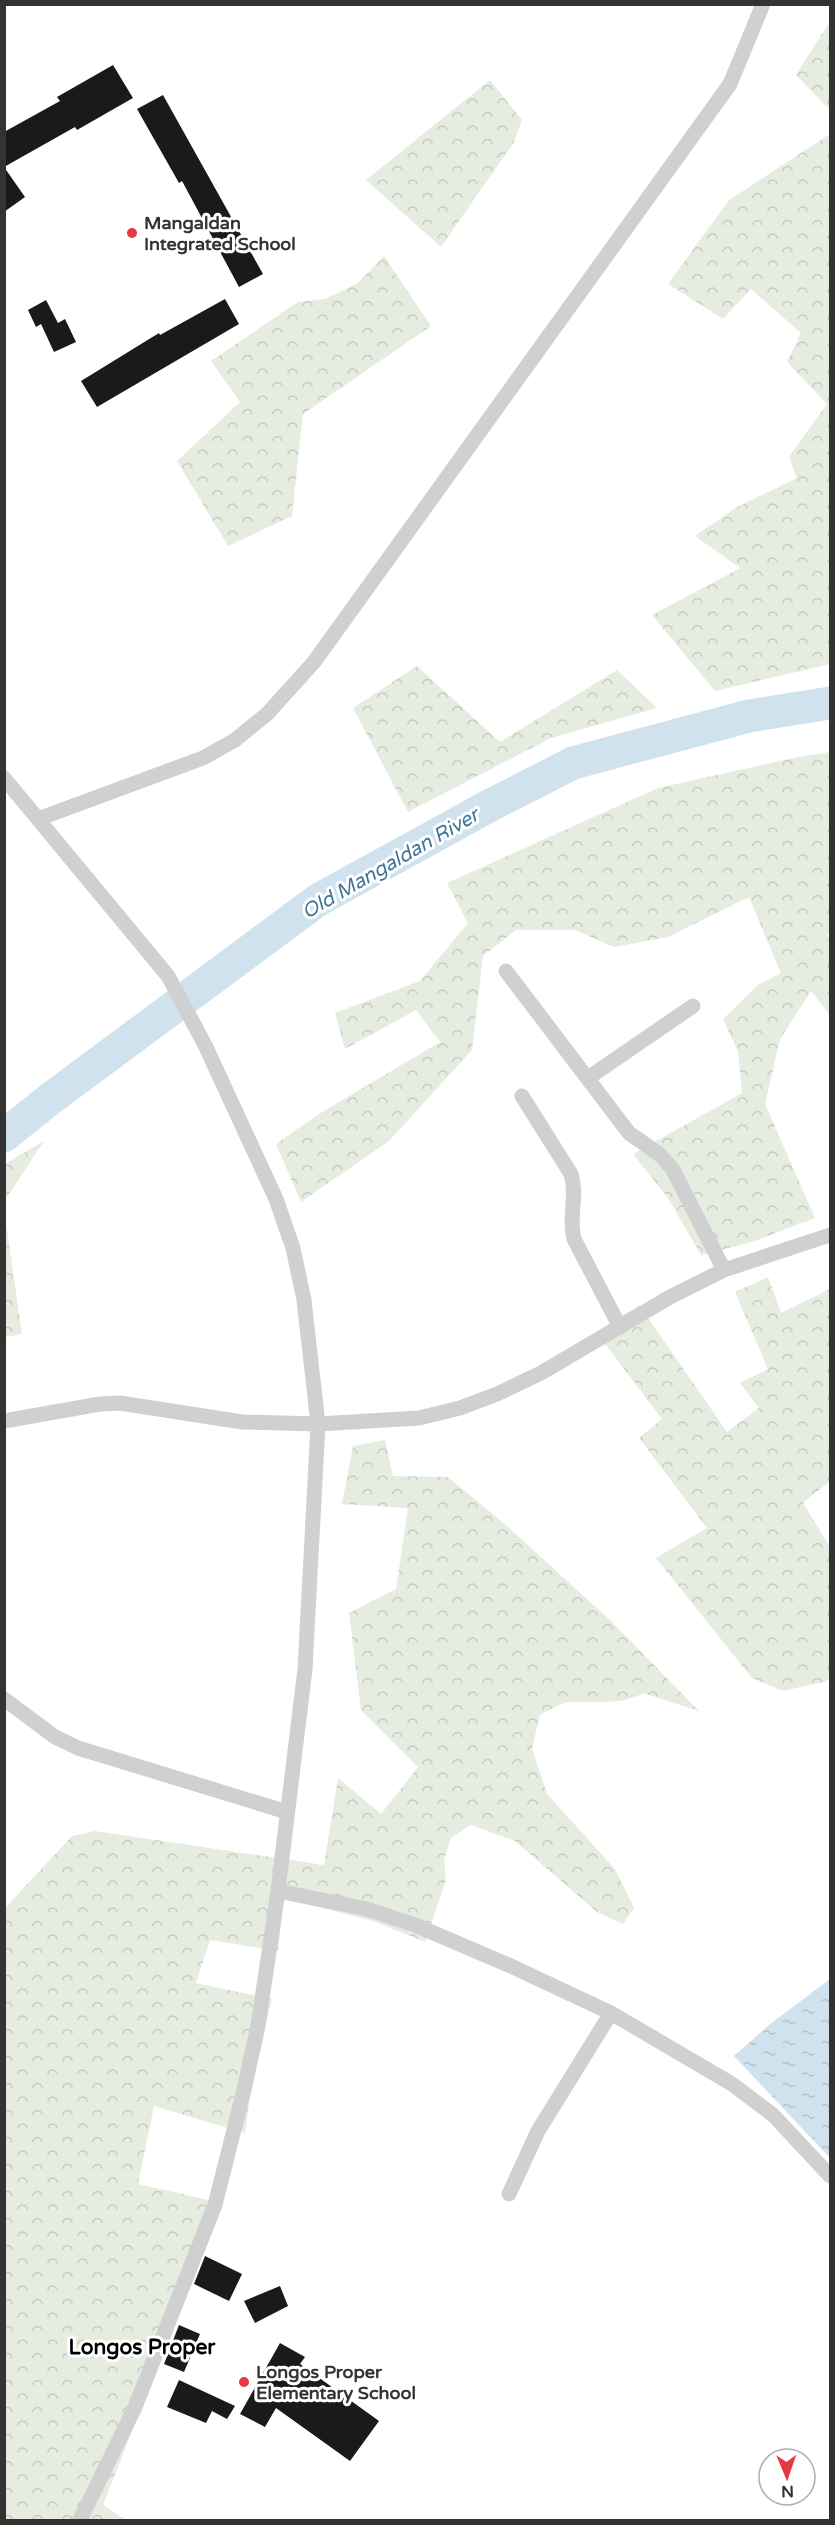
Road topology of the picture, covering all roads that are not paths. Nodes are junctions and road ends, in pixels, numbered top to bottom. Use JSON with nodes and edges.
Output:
{"nodes":[{"id":1,"x":763,"y":4,"type":"edge"},
{"id":2,"x":4,"y":778,"type":"edge"},
{"id":3,"x":38,"y":819,"type":"junction"},
{"id":4,"x":506,"y":971,"type":"dead end"},
{"id":5,"x":693,"y":1006,"type":"dead end"},
{"id":6,"x":588,"y":1078,"type":"junction"},
{"id":7,"x":522,"y":1096,"type":"dead end"},
{"id":8,"x":831,"y":1235,"type":"edge"},
{"id":9,"x":724,"y":1270,"type":"junction"},
{"id":10,"x":620,"y":1327,"type":"junction"},
{"id":11,"x":4,"y":1421,"type":"edge"},
{"id":12,"x":318,"y":1424,"type":"junction"},
{"id":13,"x":4,"y":1699,"type":"edge"},
{"id":14,"x":288,"y":1812,"type":"junction"},
{"id":15,"x":278,"y":1891,"type":"junction"},
{"id":16,"x":611,"y":2013,"type":"junction"},
{"id":17,"x":831,"y":2176,"type":"edge"},
{"id":18,"x":508,"y":2194,"type":"dead end"},
{"id":19,"x":80,"y":2520,"type":"edge"}],
"edges":[{"from":1,"to":3,"type":"street"},
{"from":2,"to":3,"type":"street"},
{"from":3,"to":12,"type":"street"},
{"from":4,"to":6,"type":"street"},
{"from":5,"to":6,"type":"street"},
{"from":6,"to":9,"type":"street"},
{"from":7,"to":10,"type":"street"},
{"from":8,"to":9,"type":"street"},
{"from":9,"to":10,"type":"street"},
{"from":10,"to":12,"type":"street"},
{"from":11,"to":12,"type":"street"},
{"from":12,"to":14,"type":"street"},
{"from":13,"to":14,"type":"street"},
{"from":14,"to":15,"type":"street"},
{"from":15,"to":16,"type":"street"},
{"from":15,"to":19,"type":"street"},
{"from":16,"to":17,"type":"street"},
{"from":16,"to":18,"type":"street"}]}
